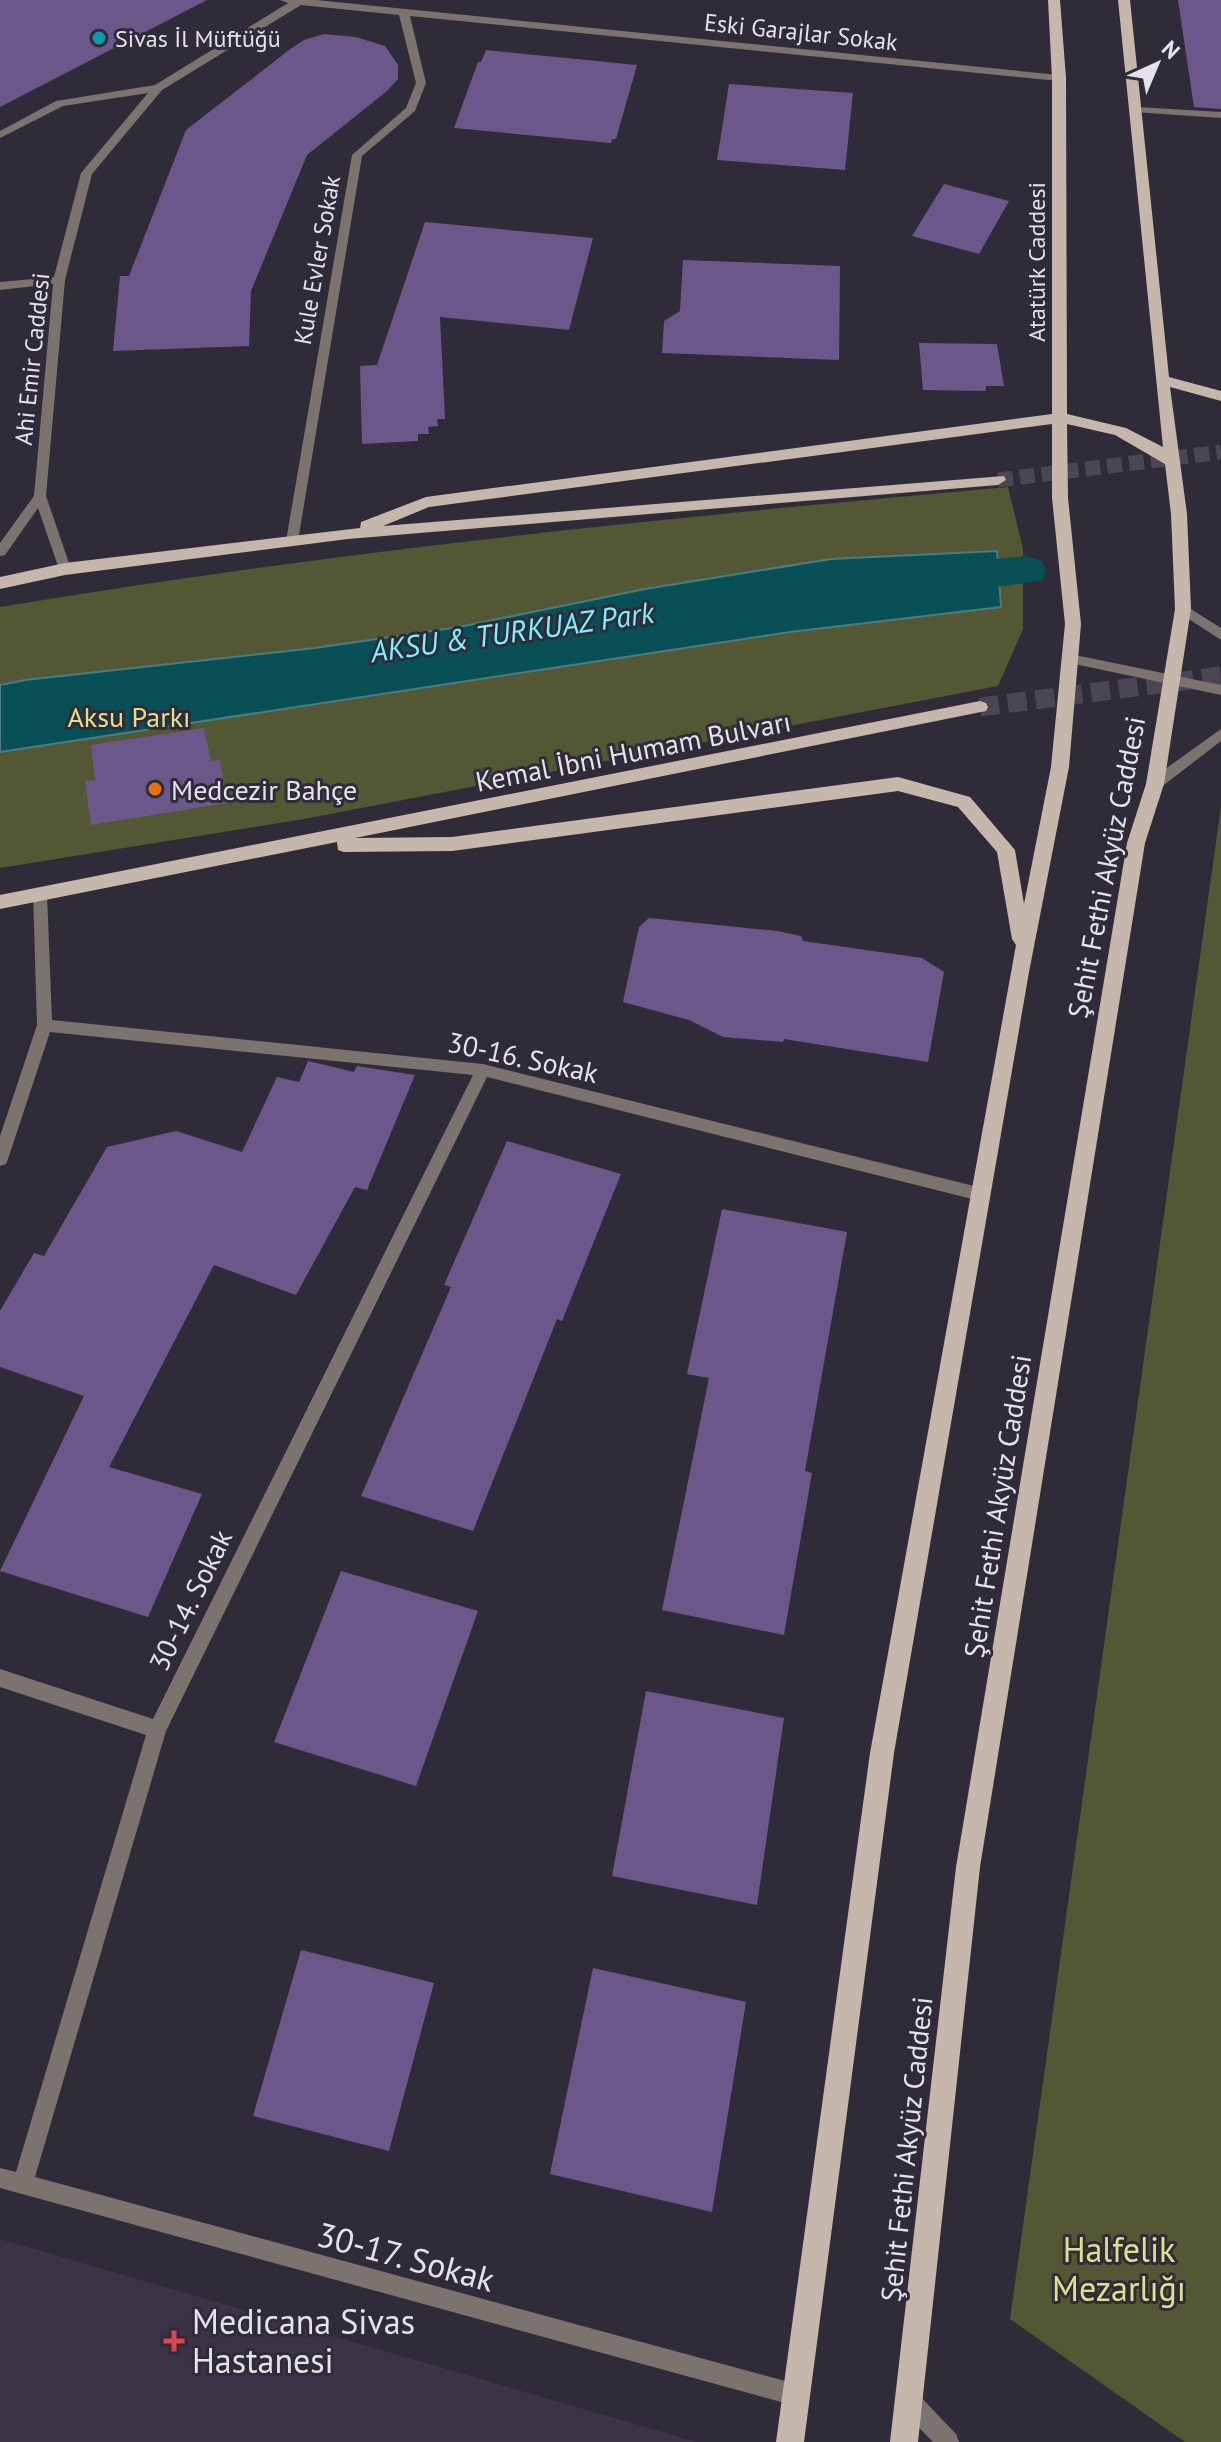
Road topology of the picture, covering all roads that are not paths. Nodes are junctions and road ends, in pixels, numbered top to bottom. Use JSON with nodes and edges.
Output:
{"nodes":[{"id":1,"x":285,"y":0,"type":"edge"},
{"id":2,"x":1054,"y":0,"type":"edge"},
{"id":3,"x":1124,"y":0,"type":"edge"},
{"id":4,"x":300,"y":2,"type":"edge"},
{"id":5,"x":404,"y":13,"type":"junction"},
{"id":6,"x":1059,"y":78,"type":"junction"},
{"id":7,"x":158,"y":88,"type":"junction"},
{"id":8,"x":1137,"y":110,"type":"junction"},
{"id":9,"x":1221,"y":115,"type":"edge"},
{"id":10,"x":0,"y":135,"type":"edge"},
{"id":11,"x":59,"y":280,"type":"junction"},
{"id":12,"x":0,"y":286,"type":"edge"},
{"id":13,"x":1162,"y":380,"type":"junction"},
{"id":14,"x":1221,"y":396,"type":"edge"},
{"id":15,"x":1061,"y":418,"type":"junction"},
{"id":16,"x":1173,"y":462,"type":"junction"},
{"id":17,"x":998,"y":480,"type":"tunnel mouth"},
{"id":18,"x":40,"y":496,"type":"junction"},
{"id":19,"x":348,"y":534,"type":"junction"},
{"id":20,"x":292,"y":541,"type":"junction"},
{"id":21,"x":0,"y":552,"type":"edge"},
{"id":22,"x":65,"y":569,"type":"junction"},
{"id":23,"x":0,"y":583,"type":"edge"},
{"id":24,"x":1183,"y":609,"type":"junction"},
{"id":25,"x":1221,"y":635,"type":"edge"},
{"id":26,"x":1070,"y":659,"type":"junction"},
{"id":27,"x":1172,"y":679,"type":"junction"},
{"id":28,"x":1221,"y":690,"type":"edge"},
{"id":29,"x":980,"y":707,"type":"tunnel mouth"},
{"id":30,"x":1221,"y":734,"type":"edge"},
{"id":31,"x":1155,"y":784,"type":"junction"},
{"id":32,"x":296,"y":845,"type":"junction"},
{"id":33,"x":40,"y":894,"type":"junction"},
{"id":34,"x":0,"y":902,"type":"edge"},
{"id":35,"x":1024,"y":951,"type":"junction"},
{"id":36,"x":45,"y":1025,"type":"junction"},
{"id":37,"x":483,"y":1070,"type":"junction"},
{"id":38,"x":0,"y":1159,"type":"edge"},
{"id":39,"x":980,"y":1194,"type":"junction"},
{"id":40,"x":0,"y":1678,"type":"edge"},
{"id":41,"x":157,"y":1729,"type":"junction"},
{"id":42,"x":0,"y":2178,"type":"edge"},
{"id":43,"x":23,"y":2184,"type":"junction"},
{"id":44,"x":796,"y":2395,"type":"junction"},
{"id":45,"x":908,"y":2399,"type":"junction"},
{"id":46,"x":790,"y":2442,"type":"edge"},
{"id":47,"x":904,"y":2442,"type":"edge"},
{"id":48,"x":948,"y":2442,"type":"edge"}],
"edges":[{"from":1,"to":4,"type":"street","name":"Eski Garajlar Sokak"},
{"from":2,"to":6,"type":"main road","name":"Atatürk Caddesi"},
{"from":3,"to":8,"type":"main road"},
{"from":4,"to":5,"type":"street","name":"Eski Garajlar Sokak"},
{"from":4,"to":7,"type":"street","name":"Ahi Emir Caddesi"},
{"from":5,"to":6,"type":"street","name":"Eski Garajlar Sokak"},
{"from":5,"to":20,"type":"street","name":"Kule Evler Sokak"},
{"from":6,"to":15,"type":"main road","name":"Atatürk Caddesi"},
{"from":7,"to":10,"type":"street"},
{"from":7,"to":11,"type":"street","name":"Ahi Emir Caddesi"},
{"from":8,"to":9,"type":"street"},
{"from":8,"to":13,"type":"main road"},
{"from":11,"to":12,"type":"street"},
{"from":11,"to":18,"type":"street","name":"Ahi Emir Caddesi"},
{"from":13,"to":14,"type":"main road"},
{"from":13,"to":16,"type":"main road"},
{"from":15,"to":16,"type":"main road"},
{"from":15,"to":19,"type":"main road"},
{"from":15,"to":26,"type":"main road","name":"Atatürk Caddesi"},
{"from":16,"to":24,"type":"main road","name":"Şehit Fethi Akyüz Caddesi"},
{"from":17,"to":19,"type":"main road"},
{"from":18,"to":21,"type":"street"},
{"from":18,"to":22,"type":"street","name":"Ahi Emir Caddesi"},
{"from":19,"to":20,"type":"main road"},
{"from":20,"to":22,"type":"main road"},
{"from":22,"to":23,"type":"main road"},
{"from":24,"to":25,"type":"street"},
{"from":24,"to":27,"type":"main road","name":"Şehit Fethi Akyüz Caddesi"},
{"from":26,"to":27,"type":"street"},
{"from":26,"to":35,"type":"main road"},
{"from":27,"to":28,"type":"street"},
{"from":27,"to":31,"type":"main road","name":"Şehit Fethi Akyüz Caddesi"},
{"from":29,"to":32,"type":"main road","name":"Kemal İbni Humam Bulvarı"},
{"from":30,"to":31,"type":"street"},
{"from":31,"to":45,"type":"main road","name":"Şehit Fethi Akyüz Caddesi"},
{"from":32,"to":33,"type":"main road"},
{"from":32,"to":35,"type":"main road"},
{"from":33,"to":34,"type":"main road"},
{"from":33,"to":36,"type":"street"},
{"from":35,"to":39,"type":"main road"},
{"from":36,"to":37,"type":"street","name":"30-16. Sokak"},
{"from":36,"to":38,"type":"street"},
{"from":37,"to":39,"type":"street","name":"30-16. Sokak"},
{"from":37,"to":41,"type":"street","name":"30-14. Sokak"},
{"from":39,"to":44,"type":"main road"},
{"from":40,"to":41,"type":"street"},
{"from":41,"to":43,"type":"street","name":"30-14. Sokak"},
{"from":42,"to":43,"type":"street","name":"30-17. Sokak"},
{"from":43,"to":44,"type":"street","name":"30-17. Sokak"},
{"from":44,"to":46,"type":"main road"},
{"from":45,"to":47,"type":"main road","name":"Şehit Fethi Akyüz Caddesi"},
{"from":45,"to":48,"type":"street"}]}
